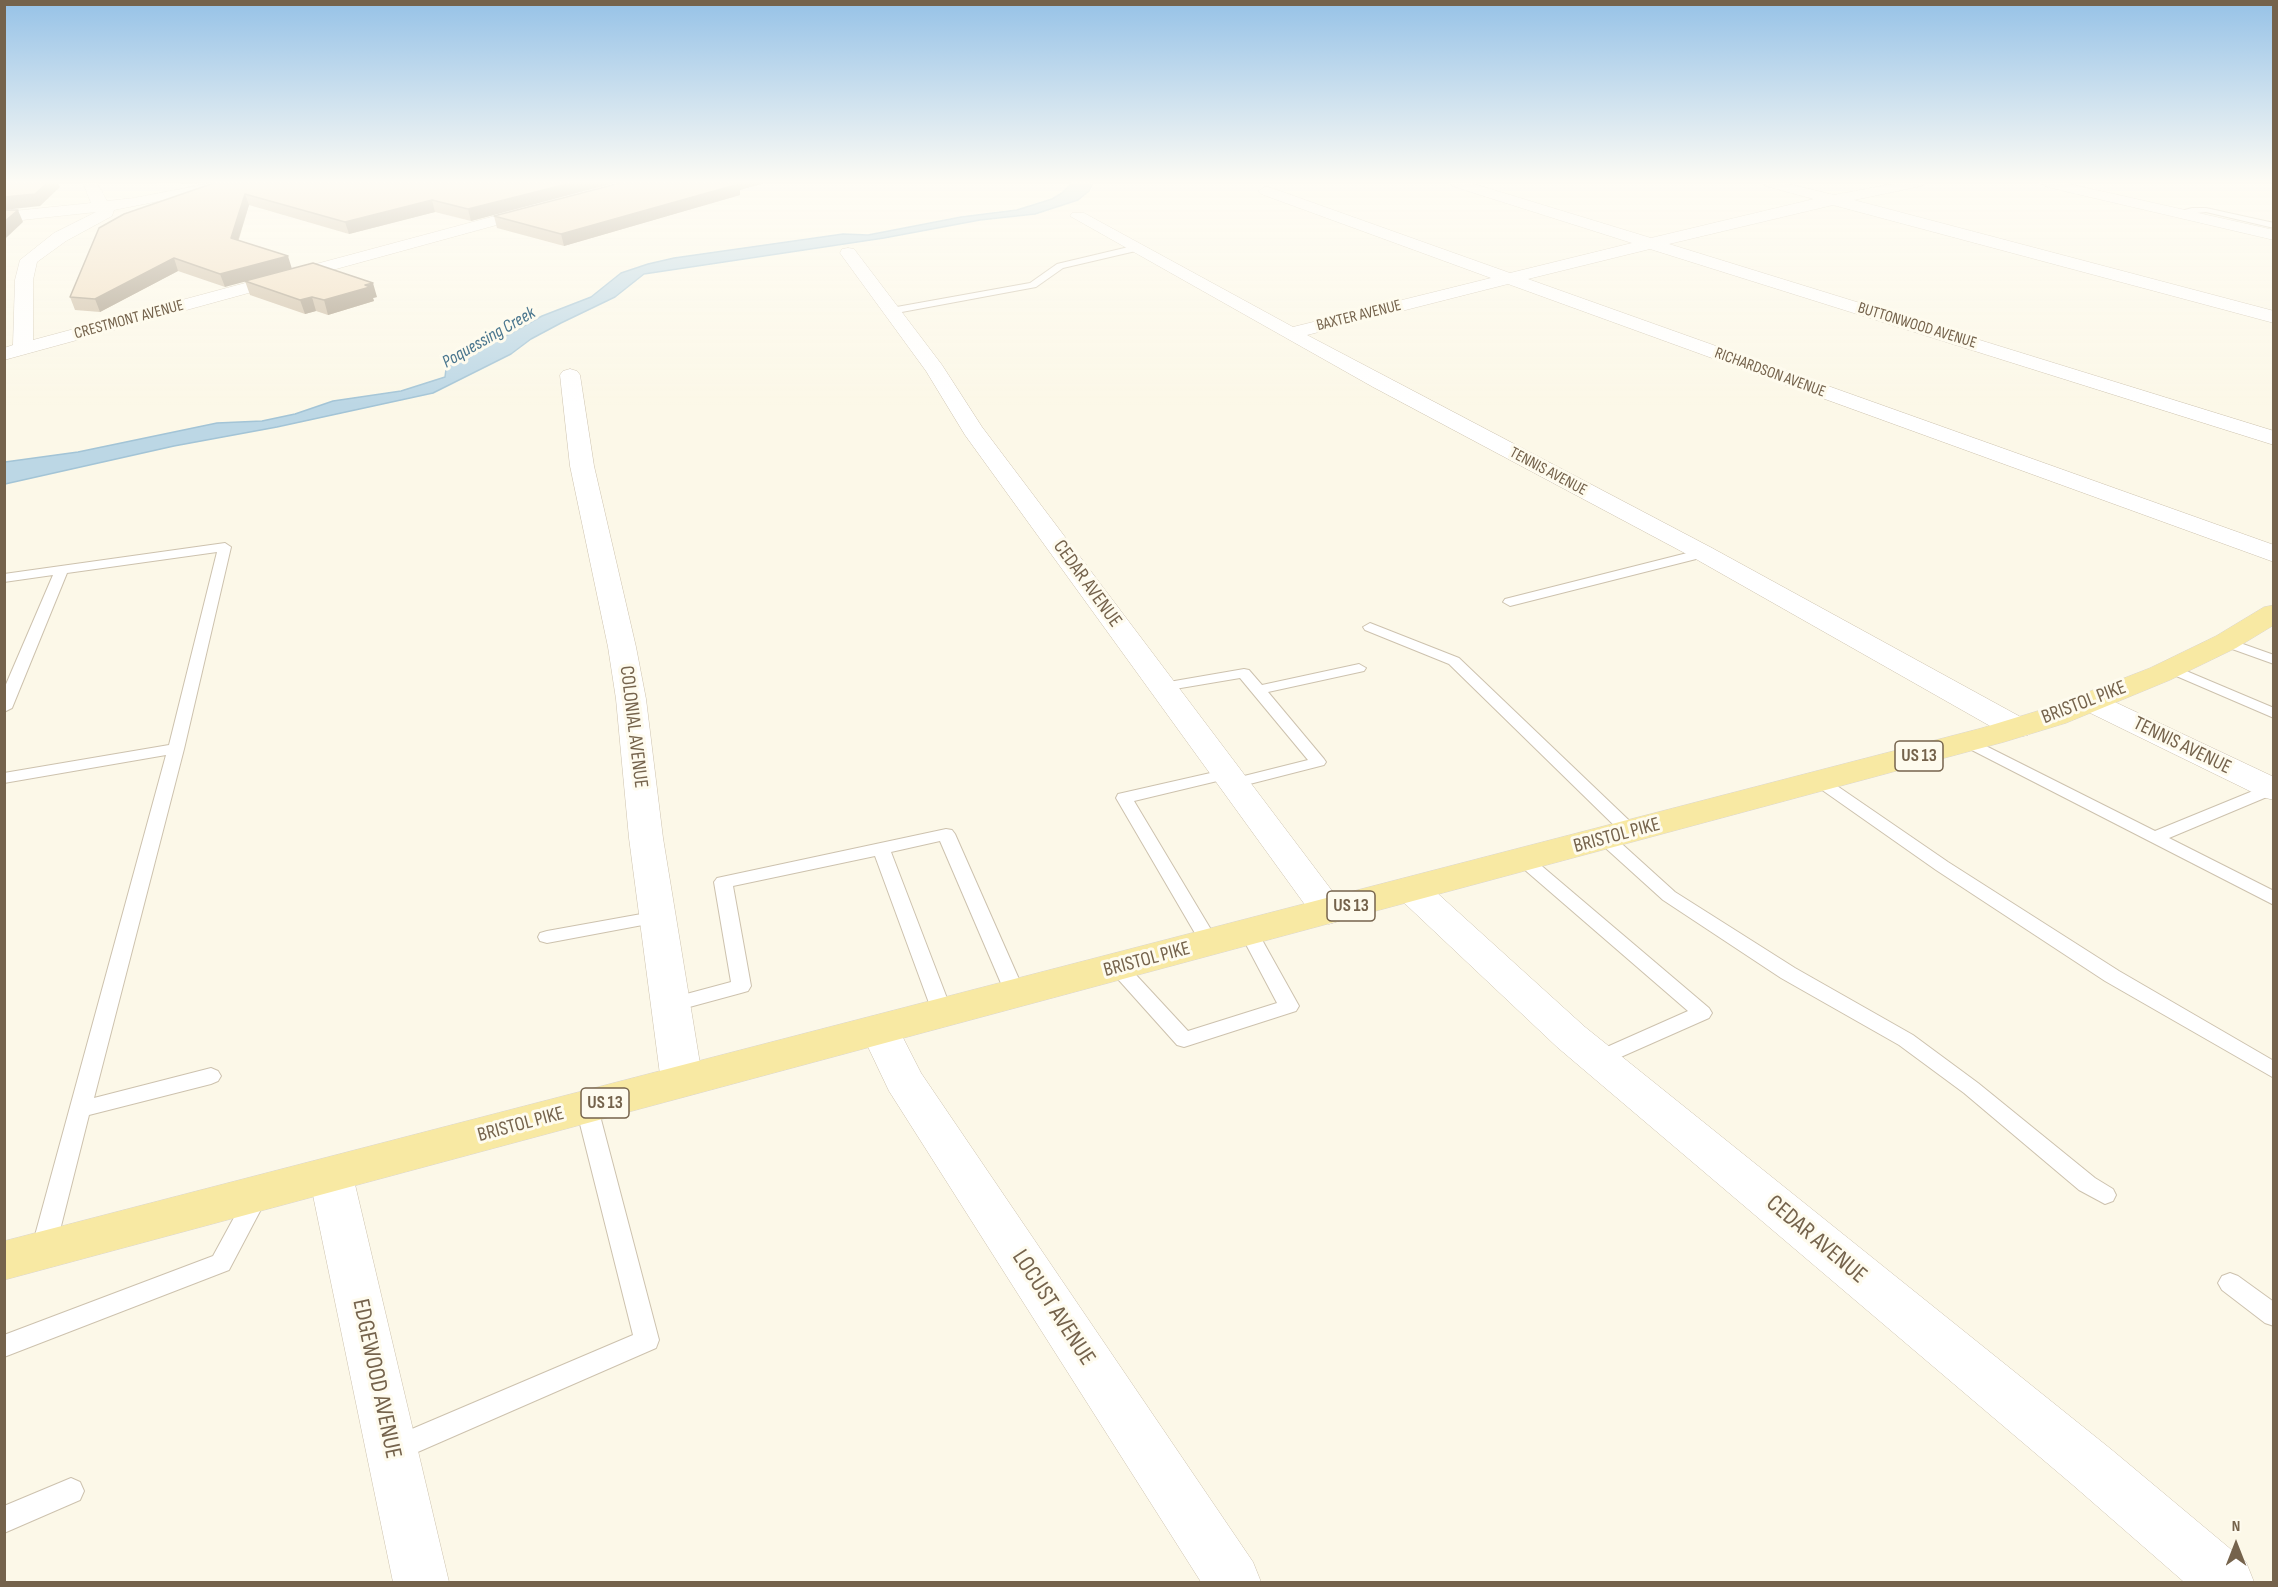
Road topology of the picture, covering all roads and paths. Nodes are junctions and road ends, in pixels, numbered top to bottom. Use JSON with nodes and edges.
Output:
{"nodes":[{"id":1,"x":33,"y":257,"type":"edge"},
{"id":2,"x":362,"y":257,"type":"edge"},
{"id":3,"x":851,"y":257,"type":"edge"},
{"id":4,"x":1091,"y":257,"type":"edge"},
{"id":5,"x":1153,"y":257,"type":"edge"},
{"id":6,"x":1446,"y":257,"type":"edge"},
{"id":7,"x":1598,"y":257,"type":"edge"},
{"id":8,"x":1695,"y":257,"type":"edge"},
{"id":9,"x":2050,"y":257,"type":"edge"},
{"id":10,"x":1506,"y":279,"type":"junction"},
{"id":11,"x":891,"y":311,"type":"junction"},
{"id":12,"x":2274,"y":317,"type":"edge"},
{"id":13,"x":1291,"y":333,"type":"junction"},
{"id":14,"x":23,"y":349,"type":"junction"},
{"id":15,"x":4,"y":354,"type":"edge"},
{"id":16,"x":570,"y":375,"type":"dead end"},
{"id":17,"x":2274,"y":438,"type":"edge"},
{"id":18,"x":1703,"y":553,"type":"junction"},
{"id":19,"x":2274,"y":554,"type":"edge"},
{"id":20,"x":62,"y":570,"type":"junction"},
{"id":21,"x":4,"y":578,"type":"edge"},
{"id":22,"x":1510,"y":602,"type":"dead end"},
{"id":23,"x":2274,"y":613,"type":"edge"},
{"id":24,"x":1370,"y":627,"type":"dead end"},
{"id":25,"x":2226,"y":642,"type":"junction"},
{"id":26,"x":2274,"y":660,"type":"edge"},
{"id":27,"x":1359,"y":668,"type":"dead end"},
{"id":28,"x":2172,"y":669,"type":"junction"},
{"id":29,"x":1163,"y":687,"type":"junction"},
{"id":30,"x":1258,"y":690,"type":"junction"},
{"id":31,"x":2091,"y":702,"type":"junction"},
{"id":32,"x":4,"y":708,"type":"edge"},
{"id":33,"x":2274,"y":714,"type":"edge"},
{"id":34,"x":2017,"y":728,"type":"junction"},
{"id":35,"x":1968,"y":742,"type":"junction"},
{"id":36,"x":176,"y":749,"type":"junction"},
{"id":37,"x":4,"y":778,"type":"edge"},
{"id":38,"x":1231,"y":778,"type":"junction"},
{"id":39,"x":1821,"y":782,"type":"junction"},
{"id":40,"x":2272,"y":790,"type":"edge"},
{"id":41,"x":1619,"y":835,"type":"junction"},
{"id":42,"x":2154,"y":837,"type":"junction"},
{"id":43,"x":882,"y":849,"type":"junction"},
{"id":44,"x":1524,"y":860,"type":"junction"},
{"id":45,"x":1412,"y":890,"type":"junction"},
{"id":46,"x":2274,"y":899,"type":"edge"},
{"id":47,"x":1329,"y":912,"type":"junction"},
{"id":48,"x":658,"y":916,"type":"junction"},
{"id":49,"x":1249,"y":933,"type":"junction"},
{"id":50,"x":547,"y":937,"type":"dead end"},
{"id":51,"x":1210,"y":943,"type":"junction"},
{"id":52,"x":1118,"y":968,"type":"junction"},
{"id":53,"x":1016,"y":995,"type":"junction"},
{"id":54,"x":671,"y":1005,"type":"junction"},
{"id":55,"x":942,"y":1014,"type":"junction"},
{"id":56,"x":880,"y":1030,"type":"junction"},
{"id":57,"x":1598,"y":1059,"type":"junction"},
{"id":58,"x":2274,"y":1071,"type":"edge"},
{"id":59,"x":211,"y":1076,"type":"dead end"},
{"id":60,"x":682,"y":1082,"type":"junction"},
{"id":61,"x":587,"y":1108,"type":"junction"},
{"id":62,"x":79,"y":1110,"type":"junction"},
{"id":63,"x":330,"y":1176,"type":"junction"},
{"id":64,"x":258,"y":1194,"type":"junction"},
{"id":65,"x":2105,"y":1195,"type":"dead end"},
{"id":66,"x":24,"y":1256,"type":"edge"},
{"id":67,"x":2230,"y":1283,"type":"dead end"},
{"id":68,"x":2274,"y":1316,"type":"edge"},
{"id":69,"x":4,"y":1346,"type":"edge"},
{"id":70,"x":392,"y":1451,"type":"junction"},
{"id":71,"x":71,"y":1491,"type":"dead end"},
{"id":72,"x":4,"y":1520,"type":"edge"},
{"id":73,"x":421,"y":1582,"type":"edge"},
{"id":74,"x":1233,"y":1582,"type":"edge"},
{"id":75,"x":2226,"y":1582,"type":"edge"}],
"edges":[{"from":1,"to":14,"type":"street"},
{"from":2,"to":14,"type":"street","name":"CRESTMONT AVENUE"},
{"from":3,"to":11,"type":"street","name":"CEDAR AVENUE"},
{"from":4,"to":11,"type":"lane"},
{"from":5,"to":13,"type":"street","name":"TENNIS AVENUE"},
{"from":6,"to":10,"type":"street","name":"RICHARDSON AVENUE"},
{"from":7,"to":10,"type":"street","name":"BAXTER AVENUE"},
{"from":8,"to":17,"type":"street","name":"BUTTONWOOD AVENUE"},
{"from":9,"to":12,"type":"street"},
{"from":10,"to":13,"type":"street","name":"BAXTER AVENUE"},
{"from":10,"to":19,"type":"street","name":"RICHARDSON AVENUE"},
{"from":11,"to":29,"type":"street","name":"CEDAR AVENUE"},
{"from":13,"to":18,"type":"street","name":"TENNIS AVENUE"},
{"from":14,"to":15,"type":"street","name":"CRESTMONT AVENUE"},
{"from":16,"to":48,"type":"street","name":"COLONIAL AVENUE"},
{"from":18,"to":22,"type":"lane"},
{"from":18,"to":34,"type":"street","name":"TENNIS AVENUE"},
{"from":20,"to":21,"type":"lane"},
{"from":20,"to":32,"type":"lane"},
{"from":20,"to":36,"type":"lane"},
{"from":23,"to":25,"type":"main road","name":"BRISTOL PIKE","number":"US 13"},
{"from":24,"to":41,"type":"lane"},
{"from":25,"to":26,"type":"lane"},
{"from":25,"to":28,"type":"main road","name":"BRISTOL PIKE","number":"US 13"},
{"from":27,"to":30,"type":"lane"},
{"from":28,"to":31,"type":"main road","name":"BRISTOL PIKE","number":"US 13"},
{"from":28,"to":33,"type":"lane"},
{"from":29,"to":30,"type":"lane"},
{"from":29,"to":38,"type":"street","name":"CEDAR AVENUE"},
{"from":30,"to":38,"type":"lane"},
{"from":31,"to":34,"type":"main road","name":"BRISTOL PIKE","number":"US 13"},
{"from":31,"to":40,"type":"street","name":"TENNIS AVENUE"},
{"from":34,"to":35,"type":"main road","name":"BRISTOL PIKE","number":"US 13"},
{"from":35,"to":39,"type":"main road","name":"BRISTOL PIKE","number":"US 13"},
{"from":35,"to":42,"type":"lane"},
{"from":36,"to":37,"type":"lane"},
{"from":36,"to":62,"type":"lane"},
{"from":38,"to":47,"type":"street","name":"CEDAR AVENUE"},
{"from":38,"to":51,"type":"lane"},
{"from":39,"to":41,"type":"main road","name":"BRISTOL PIKE","number":"US 13"},
{"from":39,"to":58,"type":"lane"},
{"from":40,"to":42,"type":"lane"},
{"from":41,"to":44,"type":"main road","name":"BRISTOL PIKE","number":"US 13"},
{"from":41,"to":65,"type":"lane"},
{"from":42,"to":46,"type":"lane"},
{"from":43,"to":53,"type":"lane"},
{"from":43,"to":54,"type":"lane"},
{"from":43,"to":55,"type":"lane"},
{"from":44,"to":45,"type":"main road","name":"BRISTOL PIKE","number":"US 13"},
{"from":44,"to":57,"type":"lane"},
{"from":45,"to":47,"type":"main road","name":"BRISTOL PIKE","number":"US 13"},
{"from":45,"to":57,"type":"street","name":"CEDAR AVENUE"},
{"from":47,"to":49,"type":"main road","name":"BRISTOL PIKE","number":"US 13"},
{"from":48,"to":50,"type":"lane"},
{"from":48,"to":54,"type":"street","name":"COLONIAL AVENUE"},
{"from":49,"to":51,"type":"main road","name":"BRISTOL PIKE","number":"US 13"},
{"from":49,"to":52,"type":"lane"},
{"from":51,"to":52,"type":"main road","name":"BRISTOL PIKE","number":"US 13"},
{"from":52,"to":53,"type":"main road","name":"BRISTOL PIKE","number":"US 13"},
{"from":53,"to":55,"type":"main road","name":"BRISTOL PIKE","number":"US 13"},
{"from":54,"to":60,"type":"street","name":"COLONIAL AVENUE"},
{"from":55,"to":56,"type":"main road","name":"BRISTOL PIKE","number":"US 13"},
{"from":56,"to":60,"type":"main road","name":"BRISTOL PIKE","number":"US 13"},
{"from":56,"to":74,"type":"street","name":"LOCUST AVENUE"},
{"from":57,"to":75,"type":"street","name":"CEDAR AVENUE"},
{"from":59,"to":62,"type":"lane"},
{"from":60,"to":61,"type":"main road","name":"BRISTOL PIKE","number":"US 13"},
{"from":61,"to":63,"type":"main road","name":"BRISTOL PIKE","number":"US 13"},
{"from":61,"to":70,"type":"lane"},
{"from":62,"to":66,"type":"lane"},
{"from":63,"to":64,"type":"main road","name":"BRISTOL PIKE","number":"US 13"},
{"from":63,"to":70,"type":"street","name":"EDGEWOOD AVENUE"},
{"from":64,"to":66,"type":"main road","name":"BRISTOL PIKE","number":"US 13"},
{"from":64,"to":69,"type":"lane"},
{"from":67,"to":68,"type":"lane"},
{"from":70,"to":73,"type":"street","name":"EDGEWOOD AVENUE"},
{"from":71,"to":72,"type":"lane"}]}
